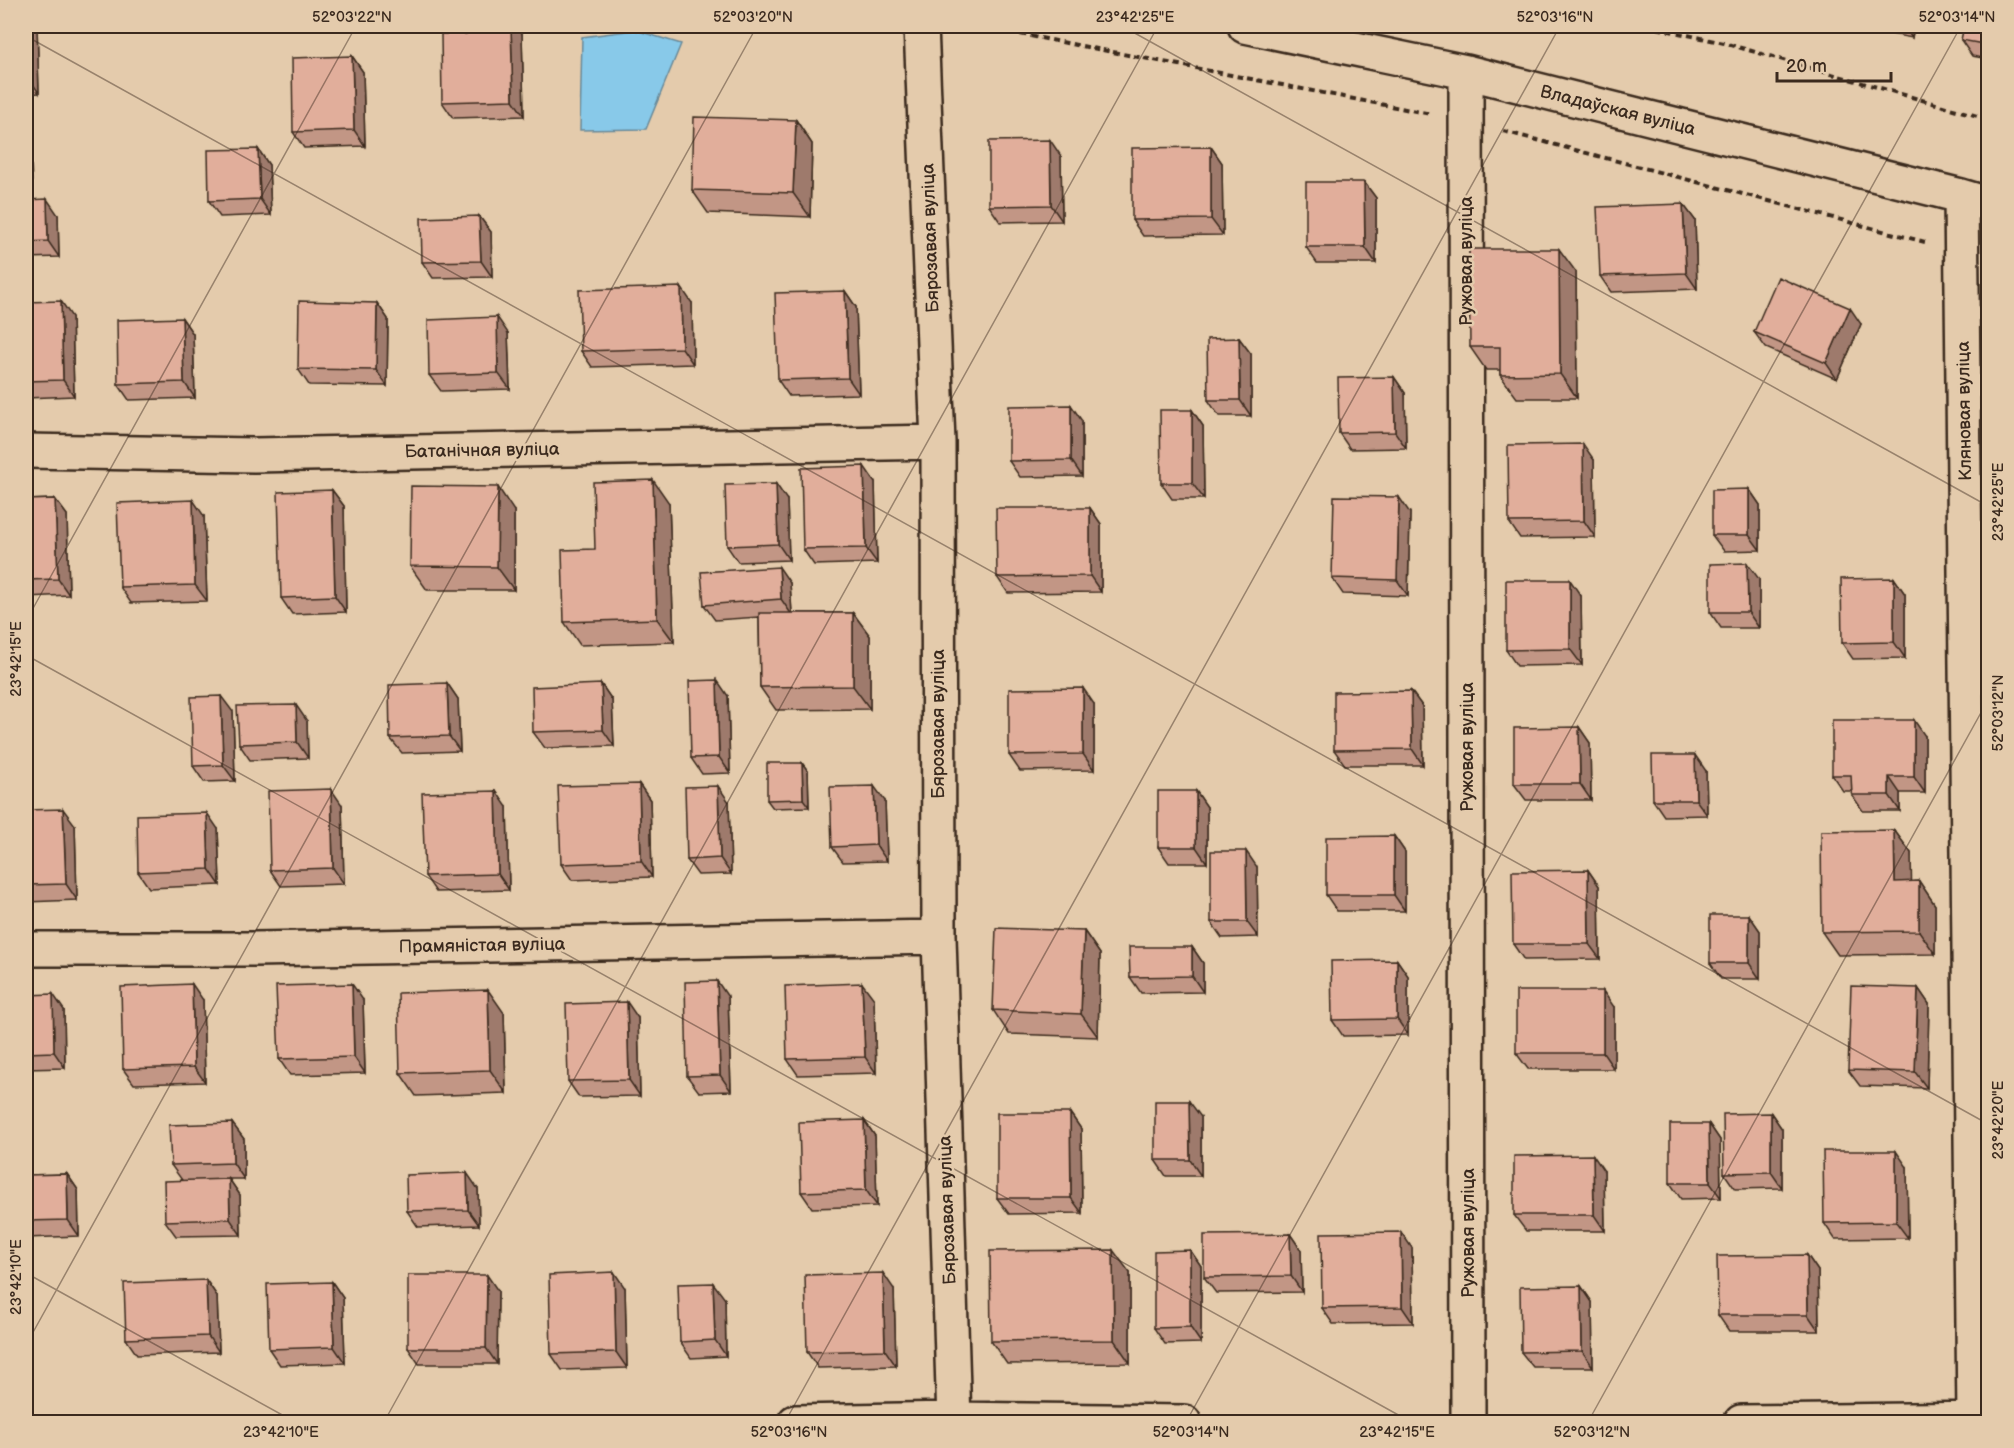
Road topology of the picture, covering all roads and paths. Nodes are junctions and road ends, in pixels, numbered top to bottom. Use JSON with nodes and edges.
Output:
{"nodes":[{"id":1,"x":921,"y":26,"type":"edge"},
{"id":2,"x":1245,"y":26,"type":"edge"},
{"id":3,"x":1647,"y":26,"type":"edge"},
{"id":4,"x":1466,"y":72,"type":"junction"},
{"id":5,"x":1989,"y":119,"type":"edge"},
{"id":6,"x":1975,"y":200,"type":"edge"},
{"id":7,"x":938,"y":442,"type":"junction"},
{"id":8,"x":26,"y":451,"type":"edge"},
{"id":9,"x":939,"y":937,"type":"junction"},
{"id":10,"x":26,"y":949,"type":"edge"},
{"id":11,"x":1981,"y":1419,"type":"edge"},
{"id":12,"x":953,"y":1421,"type":"edge"},
{"id":13,"x":795,"y":1422,"type":"edge"},
{"id":14,"x":1184,"y":1422,"type":"edge"},
{"id":15,"x":1468,"y":1422,"type":"edge"},
{"id":16,"x":1741,"y":1422,"type":"edge"}],
"edges":[{"from":1,"to":7,"type":"street","name":"Бярозавая вуліца"},
{"from":2,"to":4,"type":"street","name":"Владаўская вуліца"},
{"from":3,"to":5,"type":"path"},
{"from":4,"to":6,"type":"street","name":"Владаўская вуліца"},
{"from":4,"to":15,"type":"street","name":"Ружовая вуліца"},
{"from":6,"to":11,"type":"street","name":"Кляновая вуліца"},
{"from":7,"to":8,"type":"street","name":"Батанічная вуліца"},
{"from":7,"to":9,"type":"street","name":"Бярозавая вуліца"},
{"from":9,"to":10,"type":"street","name":"Прамяністая вуліца"},
{"from":9,"to":12,"type":"street","name":"Бярозавая вуліца"},
{"from":11,"to":16,"type":"street"},
{"from":12,"to":13,"type":"street"},
{"from":12,"to":14,"type":"street"}]}
